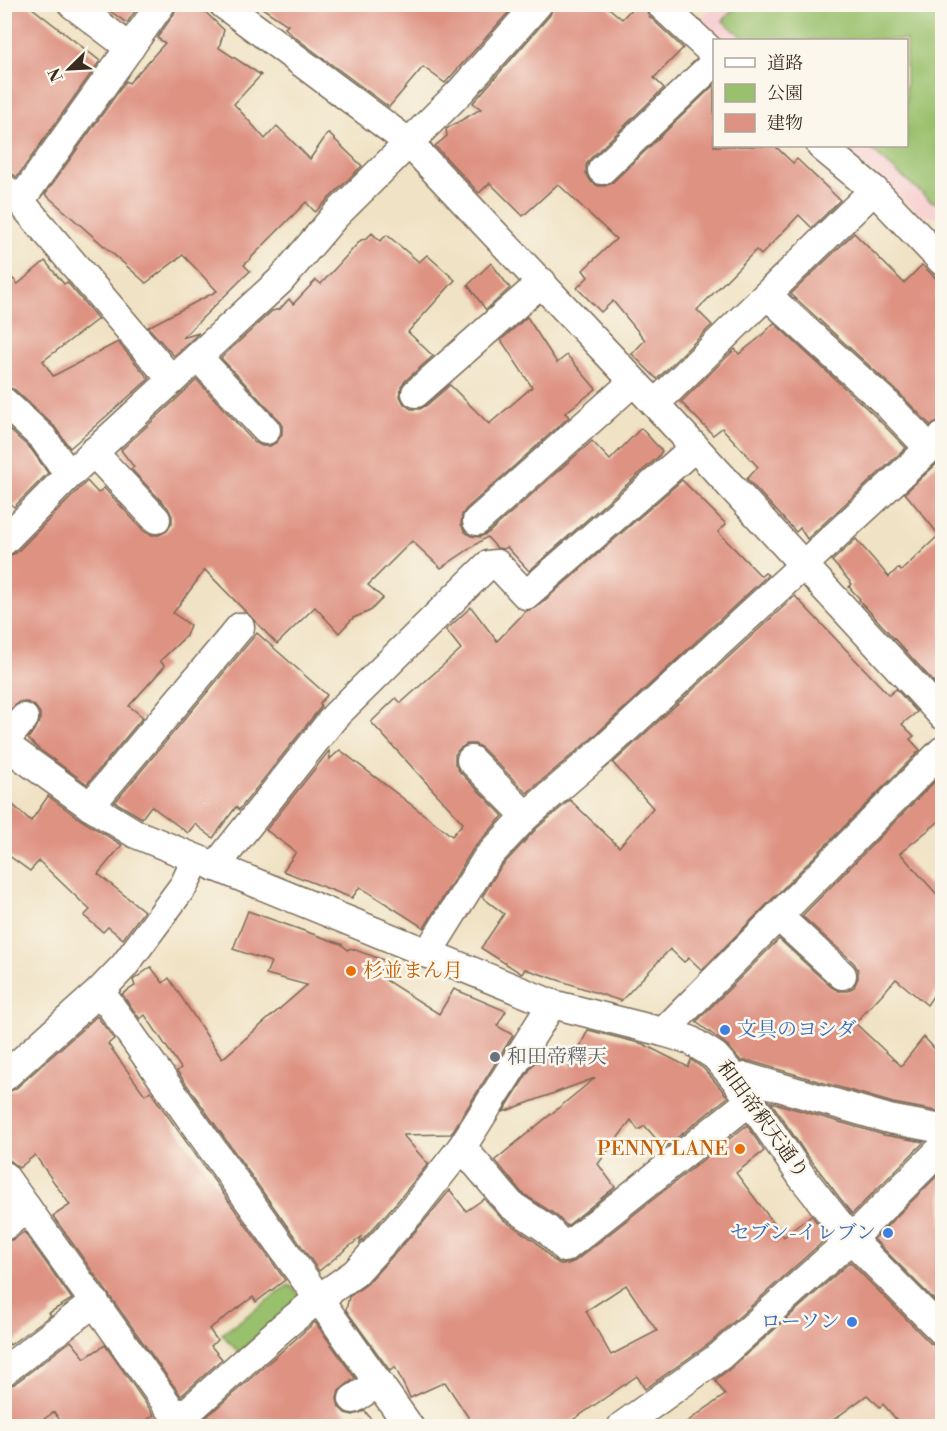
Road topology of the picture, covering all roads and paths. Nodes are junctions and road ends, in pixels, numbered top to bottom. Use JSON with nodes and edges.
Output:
{"nodes":[{"id":1,"x":72,"y":4,"type":"edge"},
{"id":2,"x":161,"y":4,"type":"edge"},
{"id":3,"x":223,"y":4,"type":"edge"},
{"id":4,"x":538,"y":4,"type":"edge"},
{"id":5,"x":660,"y":4,"type":"edge"},
{"id":6,"x":130,"y":48,"type":"junction"},
{"id":7,"x":713,"y":53,"type":"edge"},
{"id":8,"x":713,"y":64,"type":"edge"},
{"id":9,"x":408,"y":142,"type":"junction"},
{"id":10,"x":823,"y":147,"type":"edge"},
{"id":11,"x":602,"y":170,"type":"dead end"},
{"id":12,"x":874,"y":190,"type":"junction"},
{"id":13,"x":12,"y":195,"type":"edge"},
{"id":14,"x":942,"y":261,"type":"edge"},
{"id":15,"x":542,"y":282,"type":"junction"},
{"id":16,"x":767,"y":295,"type":"junction"},
{"id":17,"x":198,"y":357,"type":"junction"},
{"id":18,"x":172,"y":380,"type":"junction"},
{"id":19,"x":633,"y":382,"type":"junction"},
{"id":20,"x":416,"y":393,"type":"dead end"},
{"id":21,"x":4,"y":402,"type":"edge"},
{"id":22,"x":655,"y":404,"type":"junction"},
{"id":23,"x":266,"y":430,"type":"dead end"},
{"id":24,"x":936,"y":443,"type":"edge"},
{"id":25,"x":695,"y":447,"type":"junction"},
{"id":26,"x":93,"y":452,"type":"junction"},
{"id":27,"x":69,"y":475,"type":"junction"},
{"id":28,"x":156,"y":519,"type":"dead end"},
{"id":29,"x":477,"y":521,"type":"dead end"},
{"id":30,"x":4,"y":541,"type":"edge"},
{"id":31,"x":804,"y":565,"type":"junction"},
{"id":32,"x":240,"y":627,"type":"dead end"},
{"id":33,"x":942,"y":715,"type":"edge"},
{"id":34,"x":24,"y":718,"type":"dead end"},
{"id":35,"x":4,"y":743,"type":"edge"},
{"id":36,"x":942,"y":751,"type":"edge"},
{"id":37,"x":471,"y":760,"type":"dead end"},
{"id":38,"x":90,"y":806,"type":"junction"},
{"id":39,"x":526,"y":816,"type":"junction"},
{"id":40,"x":206,"y":863,"type":"junction"},
{"id":41,"x":778,"y":916,"type":"junction"},
{"id":42,"x":427,"y":954,"type":"junction"},
{"id":43,"x":842,"y":975,"type":"dead end"},
{"id":44,"x":100,"y":991,"type":"junction"},
{"id":45,"x":552,"y":1004,"type":"junction"},
{"id":46,"x":663,"y":1032,"type":"junction"},
{"id":47,"x":4,"y":1077,"type":"edge"},
{"id":48,"x":743,"y":1091,"type":"junction"},
{"id":49,"x":942,"y":1129,"type":"edge"},
{"id":50,"x":462,"y":1147,"type":"junction"},
{"id":51,"x":942,"y":1148,"type":"edge"},
{"id":52,"x":4,"y":1176,"type":"edge"},
{"id":53,"x":27,"y":1208,"type":"junction"},
{"id":54,"x":4,"y":1226,"type":"edge"},
{"id":55,"x":851,"y":1239,"type":"junction"},
{"id":56,"x":318,"y":1299,"type":"junction"},
{"id":57,"x":95,"y":1302,"type":"junction"},
{"id":58,"x":942,"y":1331,"type":"edge"},
{"id":59,"x":4,"y":1371,"type":"edge"},
{"id":60,"x":379,"y":1383,"type":"junction"},
{"id":61,"x":353,"y":1399,"type":"dead end"},
{"id":62,"x":176,"y":1424,"type":"edge"},
{"id":63,"x":409,"y":1426,"type":"edge"},
{"id":64,"x":622,"y":1426,"type":"edge"}],
"edges":[{"from":1,"to":6,"type":"street"},
{"from":2,"to":6,"type":"street"},
{"from":3,"to":9,"type":"street"},
{"from":4,"to":9,"type":"street"},
{"from":5,"to":7,"type":"street"},
{"from":6,"to":13,"type":"street"},
{"from":8,"to":11,"type":"street"},
{"from":9,"to":15,"type":"street"},
{"from":9,"to":17,"type":"street"},
{"from":10,"to":12,"type":"street"},
{"from":12,"to":14,"type":"street"},
{"from":12,"to":16,"type":"street"},
{"from":13,"to":18,"type":"street"},
{"from":15,"to":19,"type":"street"},
{"from":15,"to":20,"type":"street"},
{"from":16,"to":22,"type":"street"},
{"from":16,"to":24,"type":"street"},
{"from":17,"to":18,"type":"street"},
{"from":17,"to":23,"type":"street"},
{"from":18,"to":26,"type":"street"},
{"from":19,"to":22,"type":"street"},
{"from":19,"to":29,"type":"street"},
{"from":21,"to":27,"type":"street"},
{"from":22,"to":25,"type":"street"},
{"from":24,"to":31,"type":"street"},
{"from":25,"to":31,"type":"street"},
{"from":25,"to":40,"type":"street"},
{"from":26,"to":27,"type":"street"},
{"from":26,"to":28,"type":"street"},
{"from":27,"to":30,"type":"street"},
{"from":31,"to":33,"type":"street"},
{"from":31,"to":39,"type":"street"},
{"from":32,"to":38,"type":"street"},
{"from":34,"to":35,"type":"street"},
{"from":35,"to":38,"type":"street","name":"和田帝釈天通り"},
{"from":36,"to":41,"type":"street"},
{"from":37,"to":39,"type":"street"},
{"from":38,"to":40,"type":"street","name":"和田帝釈天通り"},
{"from":39,"to":42,"type":"street"},
{"from":40,"to":42,"type":"street","name":"和田帝釈天通り"},
{"from":40,"to":44,"type":"street"},
{"from":41,"to":43,"type":"street"},
{"from":41,"to":46,"type":"street"},
{"from":42,"to":45,"type":"street","name":"和田帝釈天通り"},
{"from":44,"to":47,"type":"street"},
{"from":44,"to":56,"type":"street"},
{"from":45,"to":46,"type":"street","name":"和田帝釈天通り"},
{"from":45,"to":50,"type":"street"},
{"from":46,"to":48,"type":"street","name":"和田帝釈天通り"},
{"from":48,"to":49,"type":"street"},
{"from":48,"to":50,"type":"street"},
{"from":48,"to":55,"type":"street","name":"和田帝釈天通り"},
{"from":50,"to":56,"type":"street"},
{"from":51,"to":55,"type":"street"},
{"from":52,"to":53,"type":"street"},
{"from":53,"to":54,"type":"street"},
{"from":53,"to":57,"type":"street"},
{"from":55,"to":58,"type":"street","name":"和田帝釈天通り"},
{"from":55,"to":64,"type":"street"},
{"from":56,"to":60,"type":"street"},
{"from":56,"to":62,"type":"street"},
{"from":57,"to":59,"type":"street"},
{"from":57,"to":62,"type":"street"},
{"from":60,"to":61,"type":"street"},
{"from":60,"to":63,"type":"street"}]}
